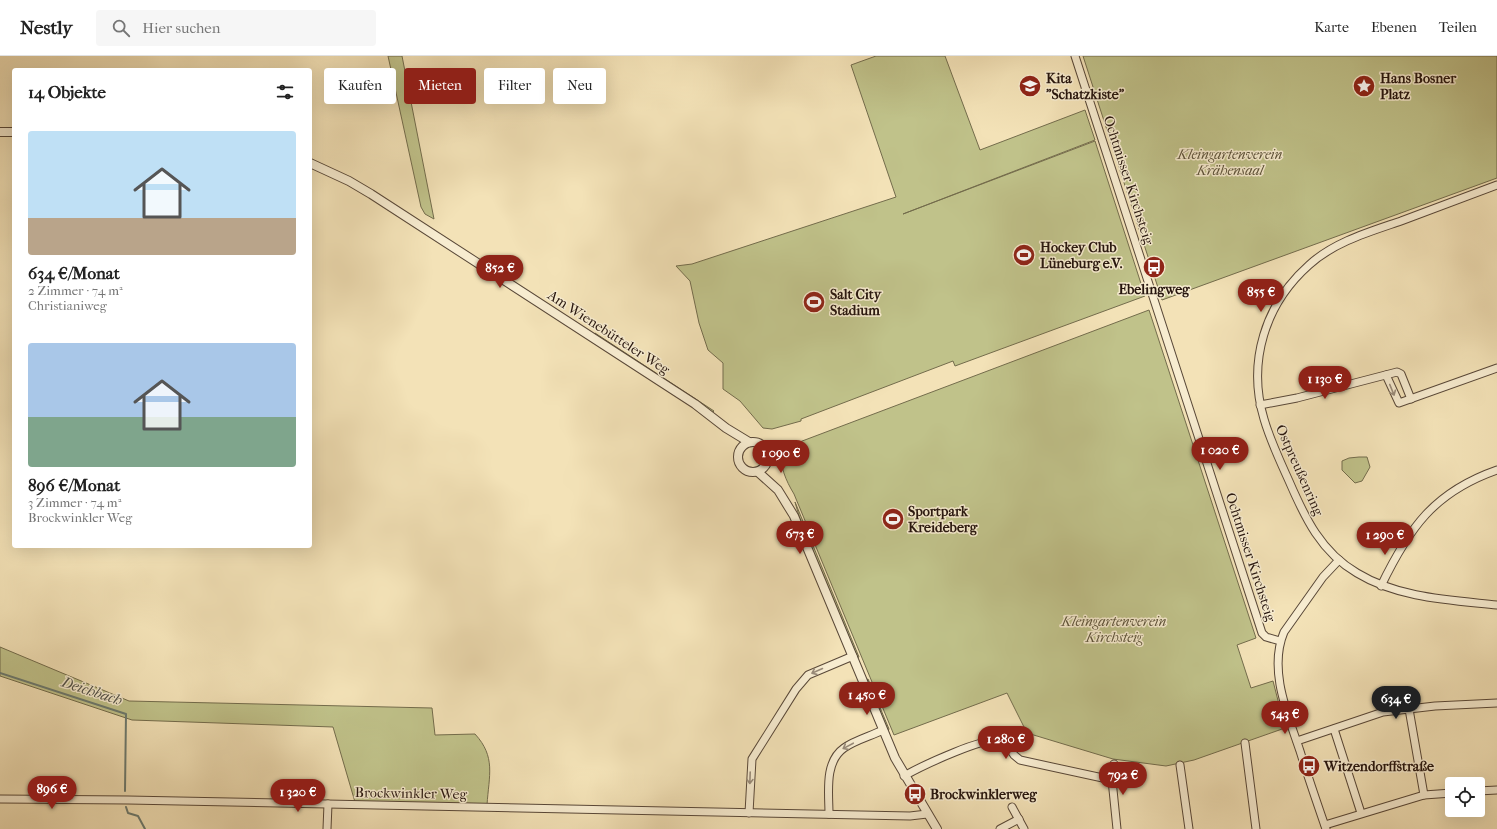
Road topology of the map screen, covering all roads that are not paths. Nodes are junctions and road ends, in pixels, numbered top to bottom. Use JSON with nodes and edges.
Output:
{"nodes":[{"id":1,"x":1075,"y":56,"type":"edge"},
{"id":2,"x":0,"y":132,"type":"edge"},
{"id":3,"x":12,"y":132,"type":"edge"},
{"id":4,"x":312,"y":165,"type":"edge"},
{"id":5,"x":1497,"y":186,"type":"edge"},
{"id":6,"x":1497,"y":368,"type":"edge"},
{"id":7,"x":1386,"y":375,"type":"junction"},
{"id":8,"x":1411,"y":399,"type":"junction"},
{"id":9,"x":1260,"y":405,"type":"junction"},
{"id":10,"x":726,"y":428,"type":"junction"},
{"id":11,"x":749,"y":442,"type":"junction"},
{"id":12,"x":740,"y":449,"type":"junction"},
{"id":13,"x":767,"y":464,"type":"junction"},
{"id":14,"x":1497,"y":470,"type":"edge"},
{"id":15,"x":758,"y":472,"type":"junction"},
{"id":16,"x":778,"y":490,"type":"junction"},
{"id":17,"x":1339,"y":560,"type":"junction"},
{"id":18,"x":1381,"y":586,"type":"junction"},
{"id":19,"x":1497,"y":605,"type":"edge"},
{"id":20,"x":1280,"y":641,"type":"junction"},
{"id":21,"x":853,"y":656,"type":"junction"},
{"id":22,"x":1497,"y":703,"type":"edge"},
{"id":23,"x":1409,"y":709,"type":"junction"},
{"id":24,"x":1334,"y":729,"type":"junction"},
{"id":25,"x":883,"y":730,"type":"junction"},
{"id":26,"x":1297,"y":741,"type":"junction"},
{"id":27,"x":1245,"y":743,"type":"dead end"},
{"id":28,"x":1114,"y":764,"type":"dead end"},
{"id":29,"x":1180,"y":765,"type":"dead end"},
{"id":30,"x":904,"y":776,"type":"junction"},
{"id":31,"x":1112,"y":780,"type":"junction"},
{"id":32,"x":1497,"y":790,"type":"edge"},
{"id":33,"x":1485,"y":791,"type":"edge"},
{"id":34,"x":1445,"y":794,"type":"edge"},
{"id":35,"x":1424,"y":795,"type":"junction"},
{"id":36,"x":0,"y":799,"type":"edge"},
{"id":37,"x":328,"y":804,"type":"junction"},
{"id":38,"x":1012,"y":807,"type":"dead end"},
{"id":39,"x":1361,"y":812,"type":"junction"},
{"id":40,"x":749,"y":813,"type":"junction"},
{"id":41,"x":829,"y":814,"type":"junction"},
{"id":42,"x":927,"y":814,"type":"junction"},
{"id":43,"x":1019,"y":819,"type":"junction"},
{"id":44,"x":1325,"y":827,"type":"edge"},
{"id":45,"x":327,"y":829,"type":"edge"},
{"id":46,"x":937,"y":829,"type":"edge"},
{"id":47,"x":1000,"y":829,"type":"edge"},
{"id":48,"x":1024,"y":829,"type":"edge"},
{"id":49,"x":1117,"y":829,"type":"edge"},
{"id":50,"x":1189,"y":829,"type":"edge"},
{"id":51,"x":1256,"y":829,"type":"edge"}],
"edges":[{"from":1,"to":20,"type":"street","name":"Ochtmisser Kirchsteig"},
{"from":2,"to":3,"type":"street"},
{"from":4,"to":10,"type":"street","name":"Am Wienebütteler Weg"},
{"from":5,"to":9,"type":"street","name":"Ostpreußenring"},
{"from":6,"to":8,"type":"street"},
{"from":7,"to":8,"type":"street"},
{"from":7,"to":8,"type":"street","one_way":true},
{"from":7,"to":9,"type":"street"},
{"from":9,"to":17,"type":"street","name":"Ostpreußenring"},
{"from":10,"to":11,"type":"street","name":"Am Wienebütteler Weg"},
{"from":10,"to":12,"type":"street","name":"Am Wienebütteler Weg"},
{"from":11,"to":12,"type":"street"},
{"from":11,"to":13,"type":"street","name":"Am Wienebütteler Weg"},
{"from":12,"to":15,"type":"street","name":"Am Wienebütteler Weg"},
{"from":13,"to":15,"type":"street"},
{"from":13,"to":16,"type":"street","name":"Am Wienebütteler Weg"},
{"from":14,"to":18,"type":"street"},
{"from":15,"to":16,"type":"street","name":"Am Wienebütteler Weg"},
{"from":16,"to":21,"type":"street","name":"Am Wienebütteler Weg"},
{"from":17,"to":18,"type":"street","name":"Ostpreußenring"},
{"from":17,"to":20,"type":"street"},
{"from":18,"to":19,"type":"street","name":"Ostpreußenring"},
{"from":20,"to":26,"type":"street"},
{"from":21,"to":25,"type":"street","name":"Am Wienebütteler Weg"},
{"from":21,"to":40,"type":"street","one_way":true},
{"from":22,"to":23,"type":"street"},
{"from":23,"to":24,"type":"street"},
{"from":23,"to":35,"type":"street"},
{"from":24,"to":26,"type":"street"},
{"from":24,"to":39,"type":"street"},
{"from":25,"to":30,"type":"street","name":"Am Wienebütteler Weg"},
{"from":25,"to":41,"type":"street","one_way":true},
{"from":26,"to":44,"type":"street"},
{"from":27,"to":51,"type":"street"},
{"from":28,"to":31,"type":"street"},
{"from":29,"to":50,"type":"street"},
{"from":30,"to":31,"type":"street"},
{"from":30,"to":42,"type":"street","name":"Am Wienebütteler Weg"},
{"from":31,"to":49,"type":"street"},
{"from":32,"to":33,"type":"street"},
{"from":34,"to":35,"type":"street"},
{"from":35,"to":39,"type":"street"},
{"from":36,"to":37,"type":"street","name":"Brockwinkler Weg"},
{"from":37,"to":40,"type":"street","name":"Brockwinkler Weg"},
{"from":37,"to":45,"type":"street"},
{"from":38,"to":43,"type":"street"},
{"from":39,"to":44,"type":"street"},
{"from":40,"to":41,"type":"street","name":"Brockwinkler Weg"},
{"from":41,"to":42,"type":"street","name":"Brockwinkler Weg"},
{"from":42,"to":46,"type":"street","name":"Am Wienebütteler Weg"},
{"from":43,"to":47,"type":"street"},
{"from":43,"to":48,"type":"street"}]}
